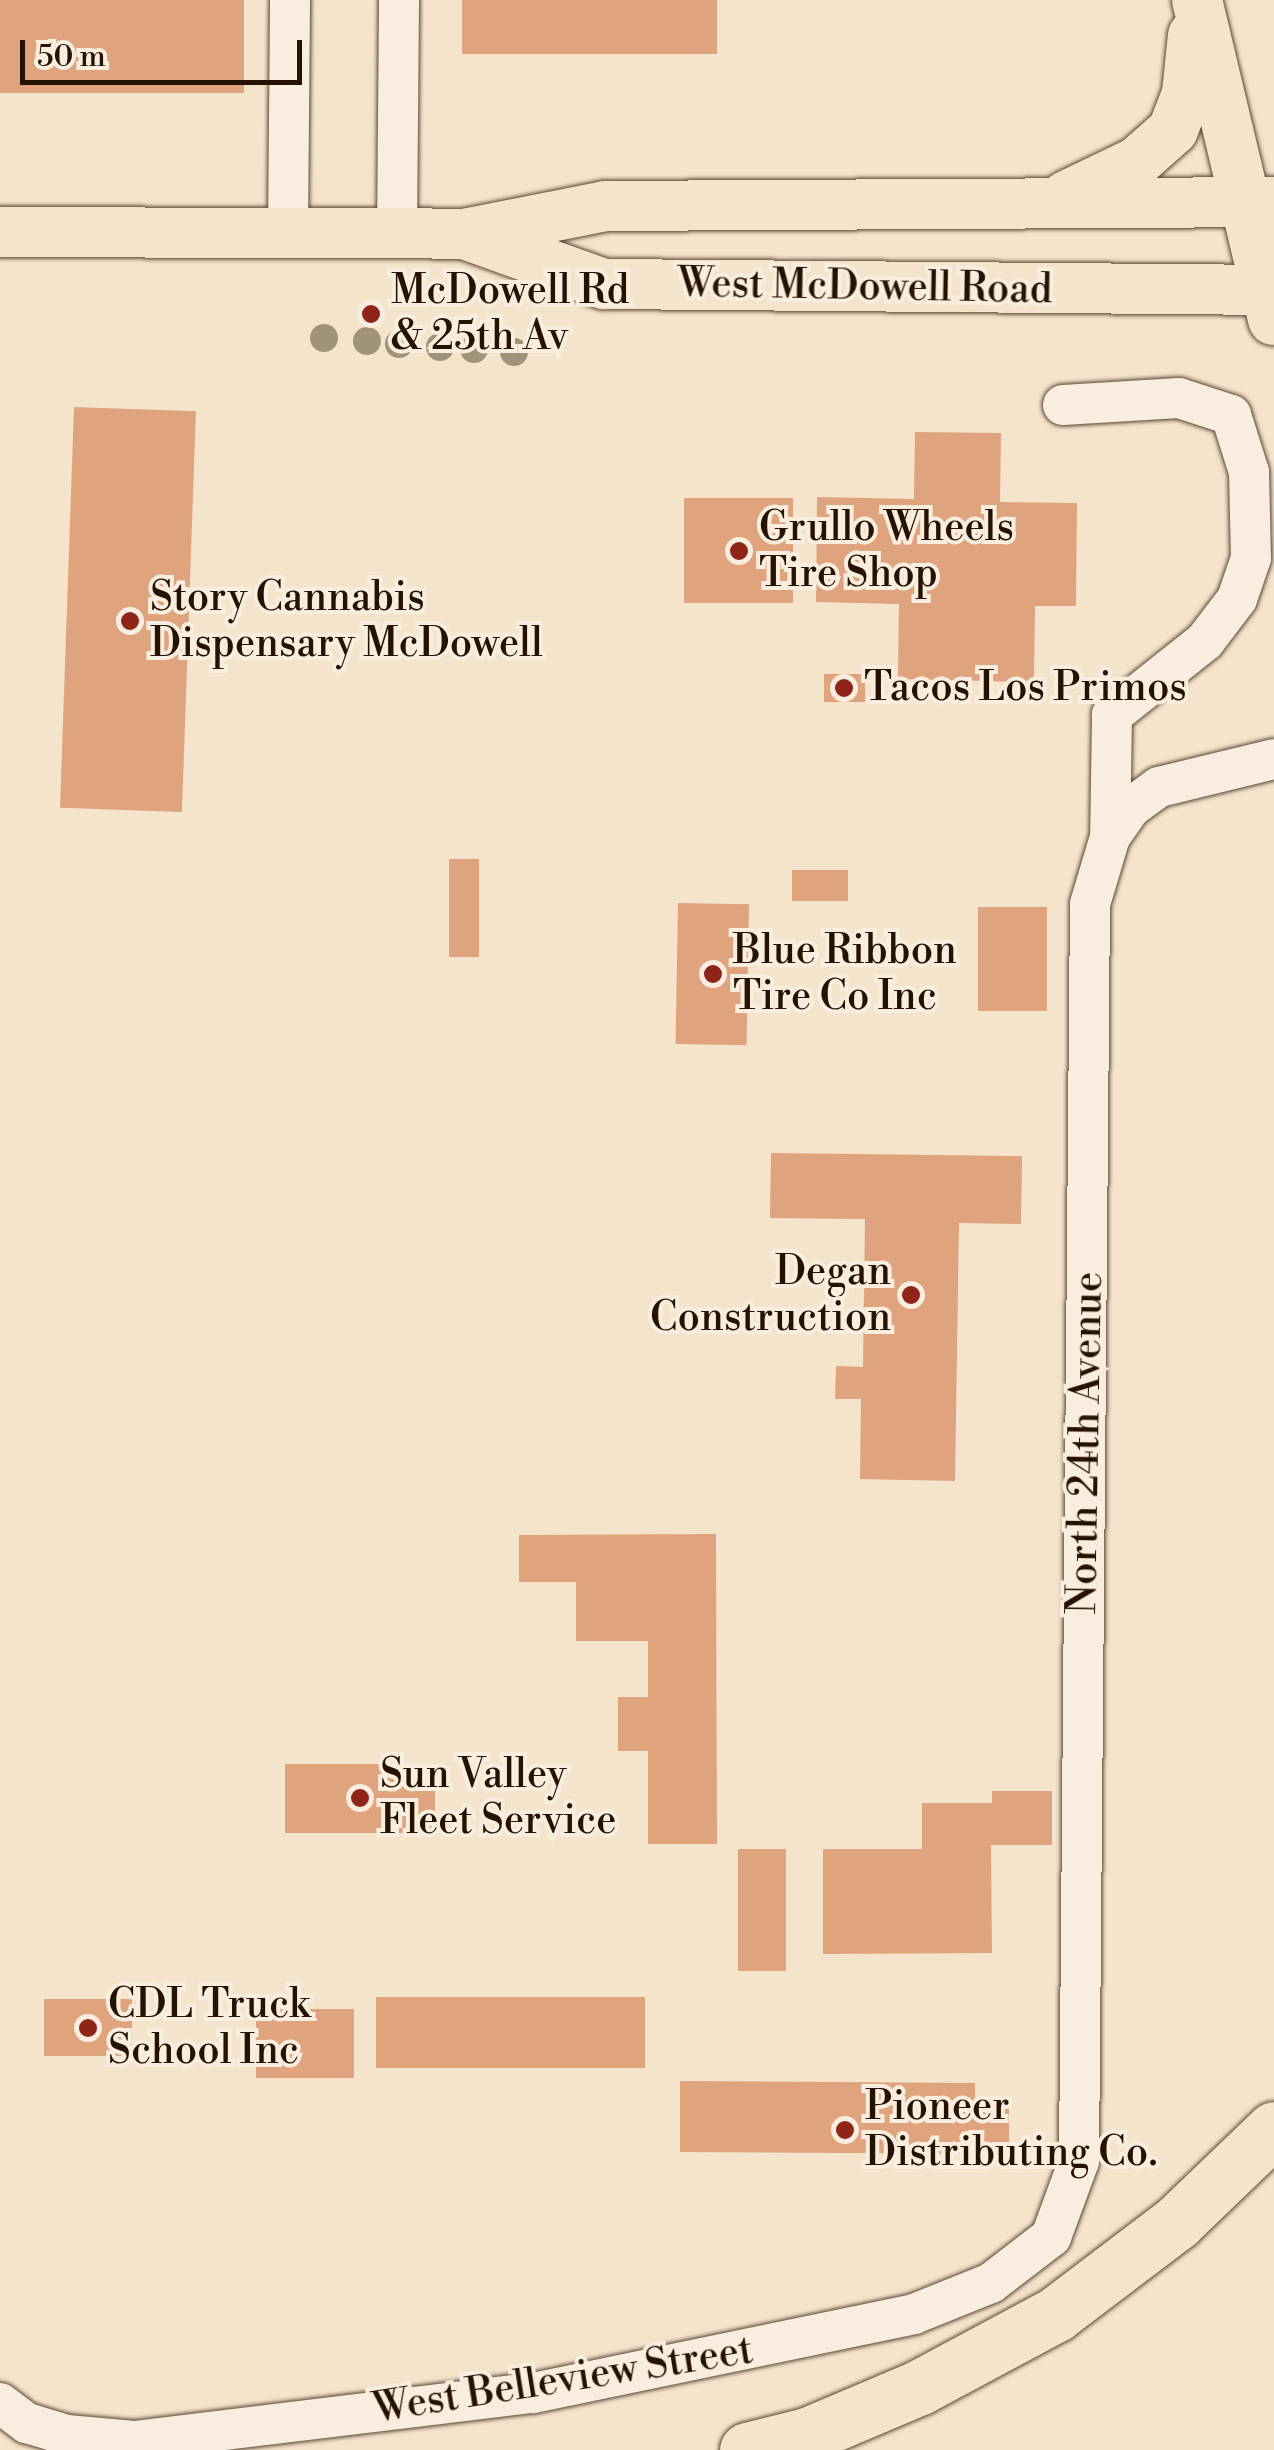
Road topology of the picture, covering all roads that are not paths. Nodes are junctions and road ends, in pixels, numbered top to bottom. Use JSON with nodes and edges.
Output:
{"nodes":[{"id":1,"x":290,"y":0,"type":"edge"},
{"id":2,"x":399,"y":0,"type":"edge"},
{"id":3,"x":1196,"y":0,"type":"edge"},
{"id":4,"x":1258,"y":202,"type":"edge"},
{"id":5,"x":1049,"y":203,"type":"junction"},
{"id":6,"x":0,"y":232,"type":"edge"},
{"id":7,"x":288,"y":233,"type":"junction"},
{"id":8,"x":397,"y":234,"type":"junction"},
{"id":9,"x":464,"y":234,"type":"junction"},
{"id":10,"x":1271,"y":301,"type":"edge"},
{"id":11,"x":1062,"y":405,"type":"dead end"},
{"id":12,"x":1274,"y":758,"type":"edge"},
{"id":13,"x":1110,"y":837,"type":"junction"},
{"id":14,"x":1274,"y":2130,"type":"edge"},
{"id":15,"x":1050,"y":2237,"type":"joint"},
{"id":16,"x":0,"y":2403,"type":"edge"},
{"id":17,"x":747,"y":2450,"type":"edge"}],
"edges":[{"from":1,"to":7,"type":"street"},
{"from":2,"to":8,"type":"street"},
{"from":3,"to":4,"type":"main road"},
{"from":3,"to":5,"type":"main road"},
{"from":4,"to":5,"type":"main road","name":"West McDowell Road"},
{"from":4,"to":10,"type":"main road"},
{"from":5,"to":9,"type":"main road","name":"West McDowell Road"},
{"from":6,"to":7,"type":"main road","name":"West McDowell Road"},
{"from":7,"to":8,"type":"main road","name":"West McDowell Road"},
{"from":8,"to":9,"type":"main road","name":"West McDowell Road"},
{"from":9,"to":10,"type":"main road","name":"West McDowell Road"},
{"from":11,"to":13,"type":"street"},
{"from":12,"to":13,"type":"street","name":"North 24th Avenue"},
{"from":13,"to":15,"type":"street","name":"North 24th Avenue"},
{"from":14,"to":17,"type":"highway"},
{"from":15,"to":16,"type":"street","name":"West Belleview Street"}]}
